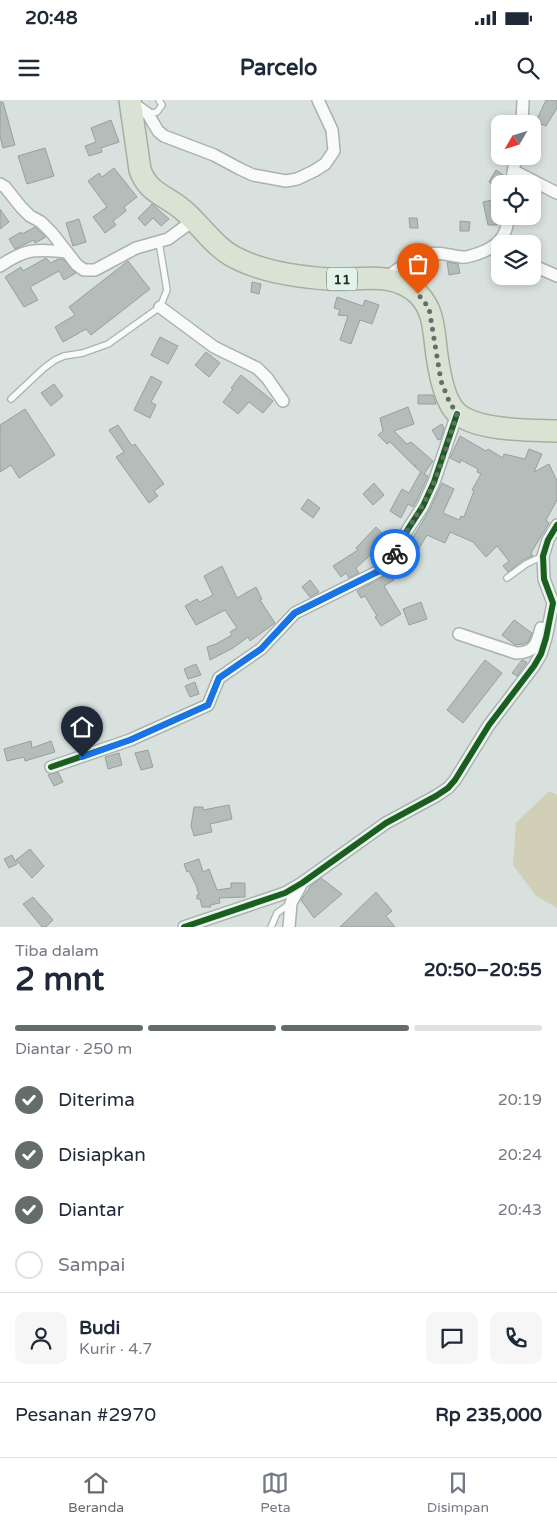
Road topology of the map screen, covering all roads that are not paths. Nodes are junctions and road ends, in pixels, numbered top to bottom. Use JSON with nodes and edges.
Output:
{"nodes":[{"id":1,"x":160,"y":100,"type":"edge"},
{"id":2,"x":318,"y":100,"type":"edge"},
{"id":3,"x":524,"y":100,"type":"edge"},
{"id":4,"x":136,"y":105,"type":"edge"},
{"id":5,"x":523,"y":115,"type":"edge"},
{"id":6,"x":515,"y":165,"type":"edge"},
{"id":7,"x":514,"y":171,"type":"junction"},
{"id":8,"x":513,"y":175,"type":"edge"},
{"id":9,"x":0,"y":184,"type":"edge"},
{"id":10,"x":557,"y":193,"type":"edge"},
{"id":11,"x":194,"y":220,"type":"junction"},
{"id":12,"x":506,"y":225,"type":"edge"},
{"id":13,"x":504,"y":234,"type":"joint"},
{"id":14,"x":159,"y":242,"type":"junction"},
{"id":15,"x":67,"y":252,"type":"junction"},
{"id":16,"x":0,"y":266,"type":"edge"},
{"id":17,"x":541,"y":269,"type":"edge"},
{"id":18,"x":557,"y":276,"type":"edge"},
{"id":19,"x":385,"y":279,"type":"junction"},
{"id":20,"x":160,"y":307,"type":"junction"},
{"id":21,"x":11,"y":399,"type":"dead end"},
{"id":22,"x":283,"y":401,"type":"dead end"},
{"id":23,"x":457,"y":414,"type":"junction"},
{"id":24,"x":521,"y":430,"type":"junction"},
{"id":25,"x":557,"y":432,"type":"edge"},
{"id":26,"x":557,"y":442,"type":"edge"},
{"id":27,"x":557,"y":525,"type":"edge"},
{"id":28,"x":543,"y":556,"type":"junction"},
{"id":29,"x":507,"y":578,"type":"dead end"},
{"id":30,"x":554,"y":595,"type":"edge"},
{"id":31,"x":459,"y":634,"type":"dead end"},
{"id":32,"x":51,"y":768,"type":"dead end"},
{"id":33,"x":302,"y":883,"type":"junction"},
{"id":34,"x":291,"y":903,"type":"junction"},
{"id":35,"x":184,"y":927,"type":"edge"},
{"id":36,"x":271,"y":927,"type":"edge"},
{"id":37,"x":289,"y":927,"type":"edge"}],
"edges":[{"from":1,"to":4,"type":"lane"},
{"from":2,"to":4,"type":"street"},
{"from":3,"to":5,"type":"street"},
{"from":4,"to":11,"type":"highway","number":"11"},
{"from":6,"to":7,"type":"street"},
{"from":7,"to":8,"type":"street"},
{"from":7,"to":10,"type":"street"},
{"from":9,"to":15,"type":"street"},
{"from":11,"to":14,"type":"street"},
{"from":11,"to":19,"type":"highway","number":"11"},
{"from":12,"to":13,"type":"street"},
{"from":13,"to":19,"type":"street"},
{"from":14,"to":15,"type":"street"},
{"from":14,"to":20,"type":"lane"},
{"from":15,"to":16,"type":"street"},
{"from":17,"to":18,"type":"street"},
{"from":19,"to":23,"type":"highway","number":"11"},
{"from":20,"to":21,"type":"lane"},
{"from":20,"to":22,"type":"street"},
{"from":23,"to":24,"type":"highway"},
{"from":23,"to":32,"type":"street"},
{"from":24,"to":25,"type":"highway"},
{"from":24,"to":26,"type":"street"},
{"from":27,"to":28,"type":"street"},
{"from":28,"to":29,"type":"lane"},
{"from":28,"to":30,"type":"street"},
{"from":30,"to":31,"type":"street"},
{"from":30,"to":33,"type":"street"},
{"from":33,"to":34,"type":"street"},
{"from":33,"to":35,"type":"street"},
{"from":34,"to":36,"type":"lane"},
{"from":34,"to":37,"type":"street"}]}
